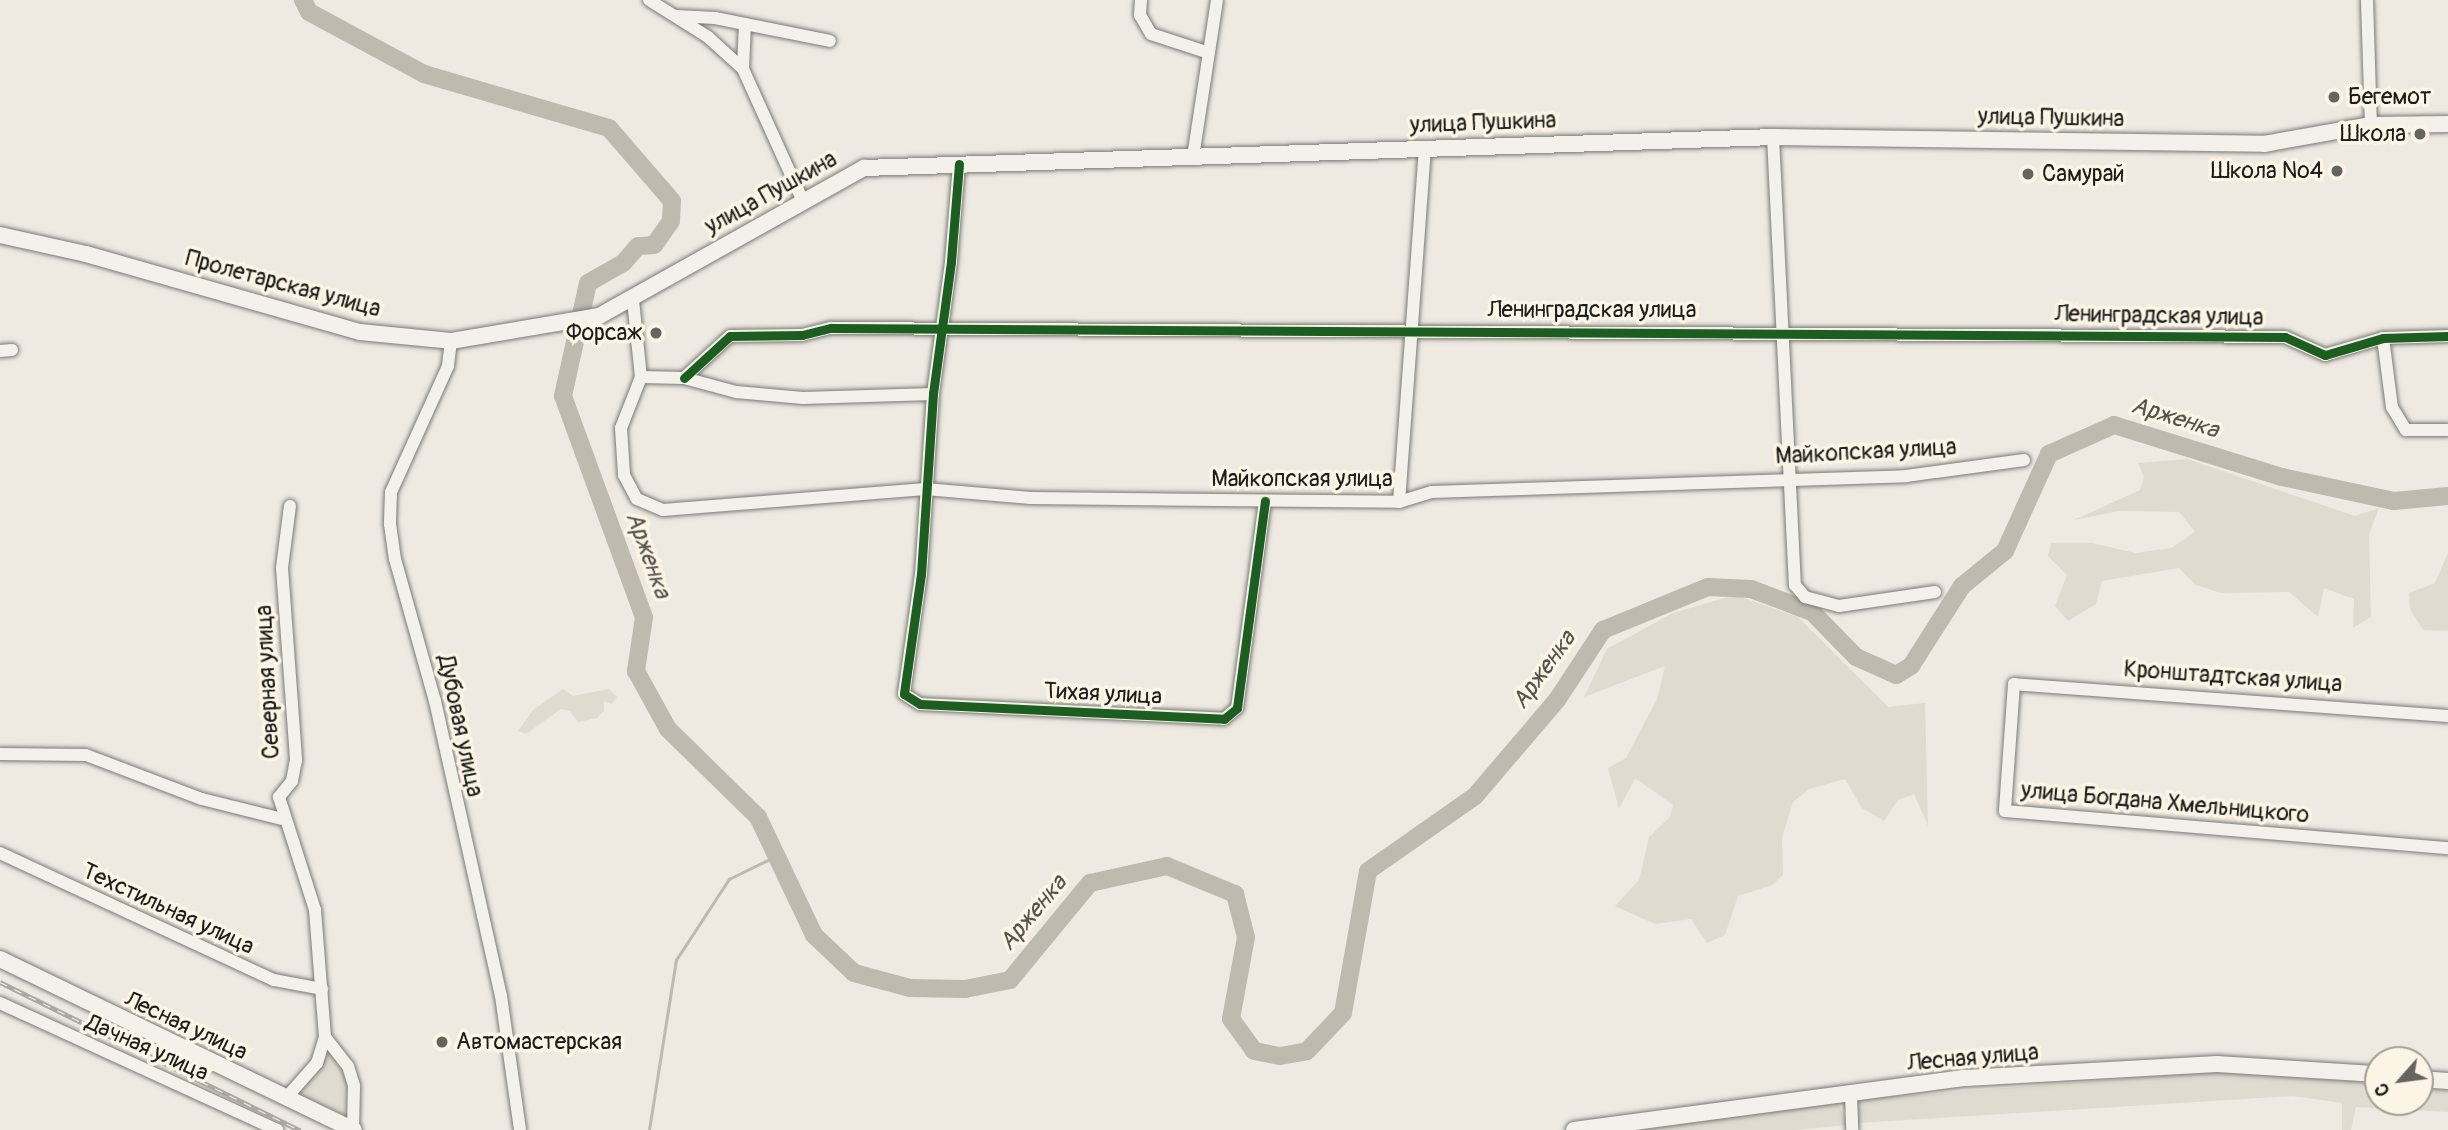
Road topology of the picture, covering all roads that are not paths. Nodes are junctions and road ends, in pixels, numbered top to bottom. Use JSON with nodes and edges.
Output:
{"nodes":[{"id":1,"x":649,"y":0,"type":"edge"},
{"id":2,"x":1141,"y":0,"type":"edge"},
{"id":3,"x":1217,"y":0,"type":"edge"},
{"id":4,"x":2367,"y":0,"type":"edge"},
{"id":5,"x":676,"y":16,"type":"junction"},
{"id":6,"x":745,"y":24,"type":"junction"},
{"id":7,"x":830,"y":41,"type":"dead end"},
{"id":8,"x":1206,"y":52,"type":"junction"},
{"id":9,"x":743,"y":69,"type":"junction"},
{"id":10,"x":2448,"y":124,"type":"edge"},
{"id":11,"x":2371,"y":125,"type":"junction"},
{"id":12,"x":1773,"y":137,"type":"junction"},
{"id":13,"x":1425,"y":148,"type":"junction"},
{"id":14,"x":1193,"y":157,"type":"junction"},
{"id":15,"x":959,"y":164,"type":"junction"},
{"id":16,"x":802,"y":199,"type":"junction"},
{"id":17,"x":0,"y":235,"type":"edge"},
{"id":18,"x":633,"y":300,"type":"junction"},
{"id":19,"x":558,"y":323,"type":"joint"},
{"id":20,"x":943,"y":328,"type":"junction"},
{"id":21,"x":1410,"y":329,"type":"junction"},
{"id":22,"x":1782,"y":331,"type":"junction"},
{"id":23,"x":2448,"y":336,"type":"edge"},
{"id":24,"x":2383,"y":338,"type":"junction"},
{"id":25,"x":451,"y":341,"type":"junction"},
{"id":26,"x":641,"y":377,"type":"junction"},
{"id":27,"x":684,"y":378,"type":"junction"},
{"id":28,"x":933,"y":394,"type":"junction"},
{"id":29,"x":2448,"y":430,"type":"edge"},
{"id":30,"x":2024,"y":460,"type":"dead end"},
{"id":31,"x":1791,"y":477,"type":"junction"},
{"id":32,"x":925,"y":489,"type":"junction"},
{"id":33,"x":1265,"y":501,"type":"junction"},
{"id":34,"x":1399,"y":502,"type":"junction"},
{"id":35,"x":290,"y":506,"type":"dead end"},
{"id":36,"x":1935,"y":592,"type":"dead end"},
{"id":37,"x":2014,"y":684,"type":"joint"},
{"id":38,"x":2448,"y":716,"type":"edge"},
{"id":39,"x":0,"y":754,"type":"edge"},
{"id":40,"x":282,"y":819,"type":"junction"},
{"id":41,"x":2448,"y":848,"type":"edge"},
{"id":42,"x":0,"y":853,"type":"edge"},
{"id":43,"x":0,"y":960,"type":"edge"},
{"id":44,"x":322,"y":989,"type":"junction"},
{"id":45,"x":0,"y":1003,"type":"edge"},
{"id":46,"x":325,"y":1037,"type":"junction"},
{"id":47,"x":2364,"y":1073,"type":"edge"},
{"id":48,"x":1851,"y":1094,"type":"junction"},
{"id":49,"x":286,"y":1098,"type":"junction"},
{"id":50,"x":277,"y":1130,"type":"edge"},
{"id":51,"x":353,"y":1130,"type":"edge"},
{"id":52,"x":520,"y":1130,"type":"edge"},
{"id":53,"x":1574,"y":1130,"type":"edge"},
{"id":54,"x":1852,"y":1130,"type":"edge"}],
"edges":[{"from":1,"to":5,"type":"street"},
{"from":2,"to":8,"type":"street"},
{"from":3,"to":8,"type":"street"},
{"from":4,"to":11,"type":"street"},
{"from":5,"to":6,"type":"street"},
{"from":5,"to":9,"type":"street"},
{"from":6,"to":7,"type":"street"},
{"from":6,"to":9,"type":"street"},
{"from":8,"to":14,"type":"street"},
{"from":9,"to":16,"type":"street"},
{"from":10,"to":11,"type":"main road","name":"улица Пушкина"},
{"from":11,"to":12,"type":"main road","name":"улица Пушкина"},
{"from":12,"to":13,"type":"main road","name":"улица Пушкина"},
{"from":12,"to":22,"type":"street"},
{"from":13,"to":14,"type":"main road","name":"улица Пушкина"},
{"from":13,"to":21,"type":"street"},
{"from":14,"to":15,"type":"main road","name":"улица Пушкина"},
{"from":15,"to":16,"type":"main road","name":"улица Пушкина"},
{"from":15,"to":20,"type":"street"},
{"from":16,"to":18,"type":"main road","name":"улица Пушкина"},
{"from":17,"to":25,"type":"main road","name":"Пролетарская улица"},
{"from":18,"to":19,"type":"main road","name":"улица Пушкина"},
{"from":18,"to":26,"type":"street"},
{"from":19,"to":25,"type":"main road","name":"Пролетарская улица"},
{"from":20,"to":21,"type":"street","name":"Ленинградская улица"},
{"from":20,"to":27,"type":"street","name":"Ленинградская улица"},
{"from":20,"to":28,"type":"street"},
{"from":21,"to":22,"type":"street","name":"Ленинградская улица"},
{"from":21,"to":34,"type":"street"},
{"from":22,"to":24,"type":"street","name":"Ленинградская улица"},
{"from":22,"to":31,"type":"street"},
{"from":23,"to":24,"type":"street","name":"Ленинградская улица"},
{"from":24,"to":29,"type":"street"},
{"from":25,"to":52,"type":"street","name":"Дубовая улица"},
{"from":26,"to":27,"type":"street"},
{"from":26,"to":32,"type":"street","name":"Майкопская улица"},
{"from":27,"to":28,"type":"street"},
{"from":28,"to":32,"type":"street"},
{"from":30,"to":31,"type":"street","name":"Майкопская улица"},
{"from":31,"to":34,"type":"street","name":"Майкопская улица"},
{"from":31,"to":36,"type":"street"},
{"from":32,"to":33,"type":"street","name":"Майкопская улица"},
{"from":32,"to":33,"type":"street","name":"Тихая улица"},
{"from":33,"to":34,"type":"street","name":"Майкопская улица"},
{"from":35,"to":40,"type":"street","name":"Северная улица"},
{"from":37,"to":38,"type":"street","name":"Кронштадтская улица"},
{"from":37,"to":41,"type":"street","name":"улица Богдана Хмельницкого"},
{"from":39,"to":40,"type":"street"},
{"from":40,"to":44,"type":"street"},
{"from":42,"to":44,"type":"street","name":"Техстильная улица"},
{"from":43,"to":49,"type":"main road","name":"Лесная улица"},
{"from":44,"to":46,"type":"street"},
{"from":45,"to":50,"type":"street","name":"Дачная улица"},
{"from":46,"to":49,"type":"street"},
{"from":46,"to":51,"type":"street"},
{"from":47,"to":48,"type":"main road","name":"Лесная улица"},
{"from":48,"to":53,"type":"main road","name":"Лесная улица"},
{"from":48,"to":54,"type":"street"},
{"from":49,"to":51,"type":"main road","name":"Лесная улица"}]}
